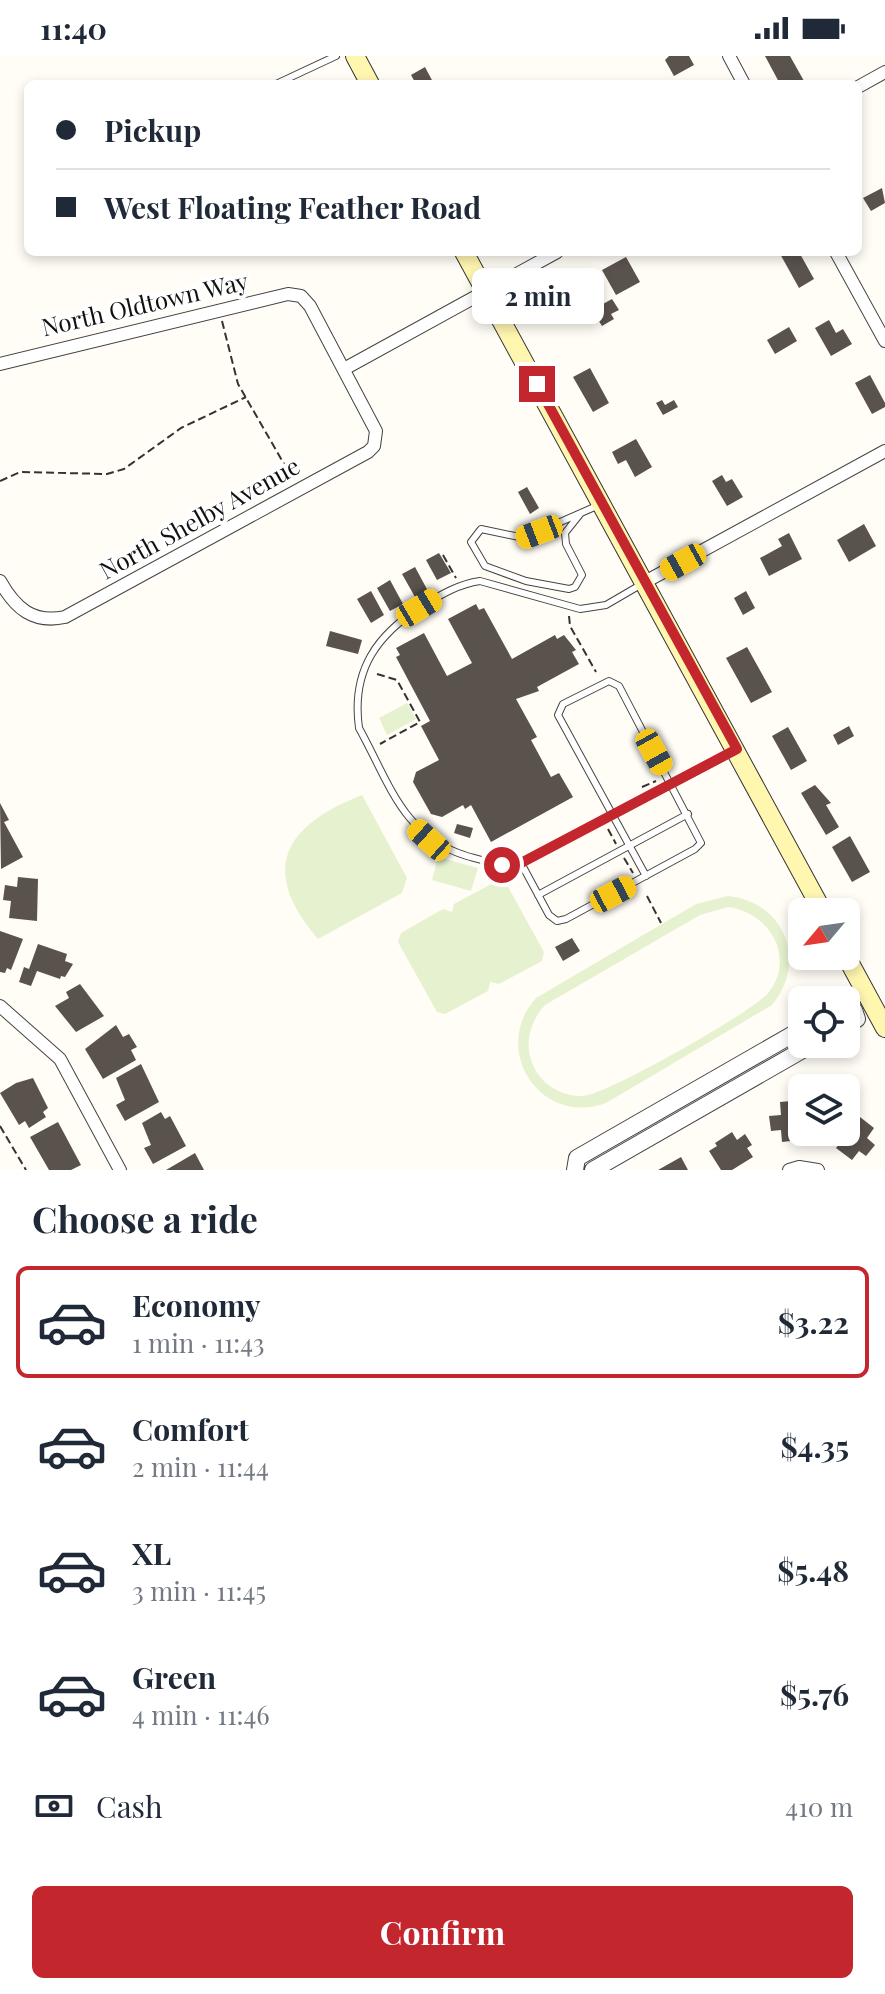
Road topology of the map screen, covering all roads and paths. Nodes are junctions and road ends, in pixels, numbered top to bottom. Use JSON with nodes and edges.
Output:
{"nodes":[{"id":1,"x":336,"y":56,"type":"edge"},
{"id":2,"x":355,"y":56,"type":"edge"},
{"id":3,"x":729,"y":56,"type":"edge"},
{"id":4,"x":885,"y":72,"type":"edge"},
{"id":5,"x":285,"y":80,"type":"edge"},
{"id":6,"x":368,"y":80,"type":"edge"},
{"id":7,"x":742,"y":80,"type":"edge"},
{"id":8,"x":862,"y":85,"type":"edge"},
{"id":9,"x":466,"y":256,"type":"edge"},
{"id":10,"x":550,"y":256,"type":"edge"},
{"id":11,"x":838,"y":256,"type":"edge"},
{"id":12,"x":486,"y":291,"type":"junction"},
{"id":13,"x":221,"y":320,"type":"dead end"},
{"id":14,"x":885,"y":341,"type":"edge"},
{"id":15,"x":0,"y":364,"type":"edge"},
{"id":16,"x":344,"y":369,"type":"junction"},
{"id":17,"x":246,"y":397,"type":"junction"},
{"id":18,"x":885,"y":451,"type":"edge"},
{"id":19,"x":291,"y":476,"type":"dead end"},
{"id":20,"x":0,"y":481,"type":"edge"},
{"id":21,"x":602,"y":503,"type":"junction"},
{"id":22,"x":581,"y":513,"type":"junction"},
{"id":23,"x":443,"y":555,"type":"dead end"},
{"id":24,"x":456,"y":579,"type":"dead end"},
{"id":25,"x":0,"y":581,"type":"edge"},
{"id":26,"x":645,"y":582,"type":"junction"},
{"id":27,"x":569,"y":612,"type":"dead end"},
{"id":28,"x":596,"y":672,"type":"dead end"},
{"id":29,"x":377,"y":674,"type":"dead end"},
{"id":30,"x":380,"y":744,"type":"dead end"},
{"id":31,"x":737,"y":749,"type":"junction"},
{"id":32,"x":660,"y":777,"type":"dead end"},
{"id":33,"x":672,"y":784,"type":"junction"},
{"id":34,"x":642,"y":787,"type":"dead end"},
{"id":35,"x":688,"y":814,"type":"junction"},
{"id":36,"x":613,"y":815,"type":"junction"},
{"id":37,"x":608,"y":828,"type":"dead end"},
{"id":38,"x":617,"y":846,"type":"dead end"},
{"id":39,"x":630,"y":846,"type":"junction"},
{"id":40,"x":624,"y":857,"type":"dead end"},
{"id":41,"x":521,"y":863,"type":"junction"},
{"id":42,"x":633,"y":875,"type":"dead end"},
{"id":43,"x":646,"y":876,"type":"junction"},
{"id":44,"x":538,"y":895,"type":"junction"},
{"id":45,"x":647,"y":896,"type":"dead end"},
{"id":46,"x":816,"y":898,"type":"edge"},
{"id":47,"x":661,"y":923,"type":"dead end"},
{"id":48,"x":0,"y":1006,"type":"edge"},
{"id":49,"x":860,"y":1013,"type":"edge"},
{"id":50,"x":885,"y":1028,"type":"edge"},
{"id":51,"x":788,"y":1037,"type":"edge"},
{"id":52,"x":789,"y":1058,"type":"edge"},
{"id":53,"x":0,"y":1126,"type":"edge"},
{"id":54,"x":816,"y":1169,"type":"edge"},
{"id":55,"x":26,"y":1170,"type":"edge"},
{"id":56,"x":120,"y":1170,"type":"edge"},
{"id":57,"x":575,"y":1170,"type":"edge"},
{"id":58,"x":593,"y":1170,"type":"edge"},
{"id":59,"x":789,"y":1170,"type":"edge"}],
"edges":[{"from":1,"to":5,"type":"lane"},
{"from":2,"to":6,"type":"main road"},
{"from":3,"to":7,"type":"street"},
{"from":4,"to":8,"type":"street"},
{"from":9,"to":12,"type":"main road"},
{"from":10,"to":12,"type":"street"},
{"from":11,"to":14,"type":"street"},
{"from":12,"to":16,"type":"street"},
{"from":12,"to":21,"type":"main road"},
{"from":13,"to":17,"type":"path"},
{"from":15,"to":16,"type":"street","name":"North Oldtown Way"},
{"from":16,"to":25,"type":"street","name":"North Shelby Avenue"},
{"from":17,"to":19,"type":"path"},
{"from":17,"to":20,"type":"path"},
{"from":18,"to":26,"type":"street"},
{"from":21,"to":22,"type":"lane"},
{"from":21,"to":26,"type":"main road"},
{"from":22,"to":22,"type":"lane"},
{"from":23,"to":24,"type":"path"},
{"from":26,"to":31,"type":"main road"},
{"from":26,"to":41,"type":"lane"},
{"from":27,"to":28,"type":"path"},
{"from":29,"to":30,"type":"path"},
{"from":31,"to":33,"type":"lane"},
{"from":31,"to":46,"type":"main road"},
{"from":32,"to":34,"type":"path"},
{"from":33,"to":35,"type":"lane"},
{"from":33,"to":36,"type":"lane"},
{"from":33,"to":36,"type":"lane"},
{"from":35,"to":39,"type":"lane"},
{"from":35,"to":43,"type":"lane"},
{"from":36,"to":39,"type":"lane"},
{"from":36,"to":41,"type":"lane"},
{"from":37,"to":38,"type":"path"},
{"from":39,"to":43,"type":"lane"},
{"from":39,"to":44,"type":"lane"},
{"from":40,"to":42,"type":"path"},
{"from":41,"to":44,"type":"lane"},
{"from":43,"to":44,"type":"lane"},
{"from":45,"to":47,"type":"path"},
{"from":48,"to":56,"type":"street"},
{"from":49,"to":50,"type":"main road"},
{"from":51,"to":57,"type":"street"},
{"from":52,"to":58,"type":"street"},
{"from":53,"to":55,"type":"path"},
{"from":54,"to":59,"type":"street"}]}
